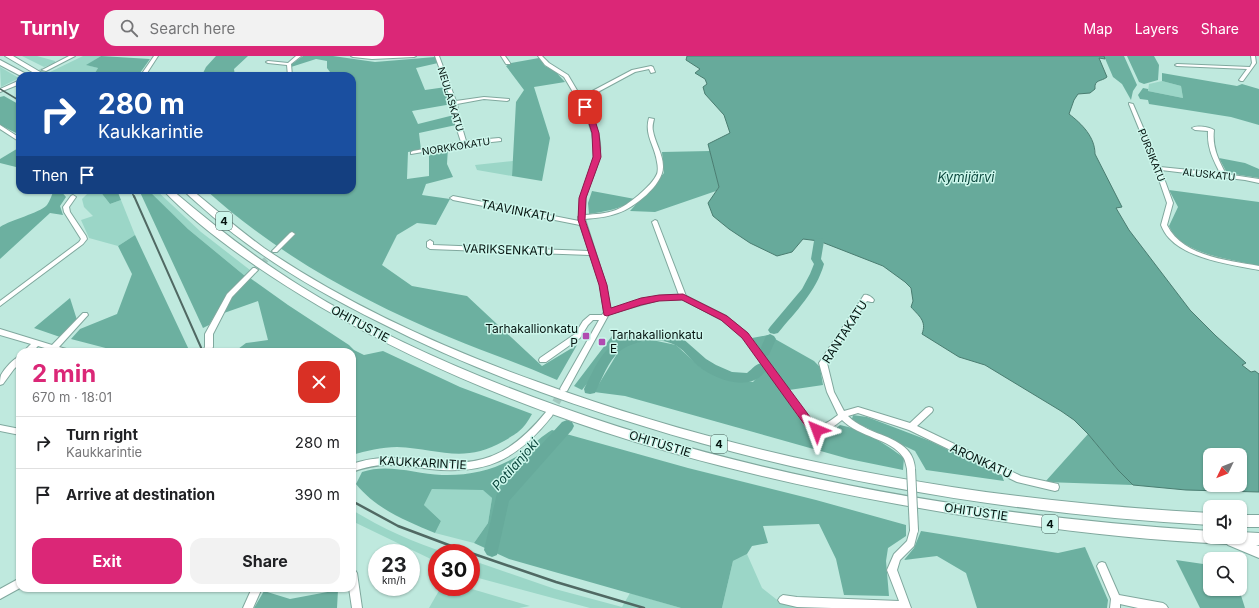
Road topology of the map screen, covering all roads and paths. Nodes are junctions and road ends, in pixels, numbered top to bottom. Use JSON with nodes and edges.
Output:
{"nodes":[{"id":1,"x":8,"y":56,"type":"edge"},
{"id":2,"x":73,"y":56,"type":"edge"},
{"id":3,"x":156,"y":56,"type":"edge"},
{"id":4,"x":299,"y":56,"type":"edge"},
{"id":5,"x":353,"y":56,"type":"edge"},
{"id":6,"x":414,"y":56,"type":"edge"},
{"id":7,"x":437,"y":56,"type":"edge"},
{"id":8,"x":503,"y":56,"type":"edge"},
{"id":9,"x":540,"y":56,"type":"edge"},
{"id":10,"x":1253,"y":56,"type":"edge"},
{"id":11,"x":0,"y":62,"type":"edge"},
{"id":12,"x":268,"y":62,"type":"dead end"},
{"id":13,"x":508,"y":63,"type":"dead end"},
{"id":14,"x":288,"y":64,"type":"junction"},
{"id":15,"x":1177,"y":65,"type":"dead end"},
{"id":16,"x":1251,"y":68,"type":"junction"},
{"id":17,"x":19,"y":72,"type":"edge"},
{"id":18,"x":42,"y":72,"type":"edge"},
{"id":19,"x":46,"y":72,"type":"tunnel mouth"},
{"id":20,"x":145,"y":72,"type":"dead end"},
{"id":21,"x":289,"y":72,"type":"edge"},
{"id":22,"x":654,"y":72,"type":"dead end"},
{"id":23,"x":1241,"y":80,"type":"dead end"},
{"id":24,"x":16,"y":84,"type":"edge"},
{"id":25,"x":0,"y":91,"type":"edge"},
{"id":26,"x":508,"y":100,"type":"dead end"},
{"id":27,"x":581,"y":100,"type":"junction"},
{"id":28,"x":454,"y":103,"type":"junction"},
{"id":29,"x":1131,"y":104,"type":"dead end"},
{"id":30,"x":651,"y":119,"type":"dead end"},
{"id":31,"x":0,"y":127,"type":"edge"},
{"id":32,"x":1195,"y":128,"type":"dead end"},
{"id":33,"x":16,"y":137,"type":"edge"},
{"id":34,"x":499,"y":140,"type":"dead end"},
{"id":35,"x":464,"y":143,"type":"junction"},
{"id":36,"x":413,"y":153,"type":"dead end"},
{"id":37,"x":1158,"y":168,"type":"junction"},
{"id":38,"x":1224,"y":175,"type":"junction"},
{"id":39,"x":1259,"y":180,"type":"edge"},
{"id":40,"x":172,"y":194,"type":"edge"},
{"id":41,"x":192,"y":194,"type":"edge"},
{"id":42,"x":73,"y":197,"type":"dead end"},
{"id":43,"x":454,"y":198,"type":"dead end"},
{"id":44,"x":582,"y":220,"type":"junction"},
{"id":45,"x":655,"y":222,"type":"dead end"},
{"id":46,"x":292,"y":234,"type":"dead end"},
{"id":47,"x":430,"y":242,"type":"dead end"},
{"id":48,"x":275,"y":251,"type":"tunnel mouth"},
{"id":49,"x":592,"y":252,"type":"junction"},
{"id":50,"x":1259,"y":268,"type":"edge"},
{"id":51,"x":255,"y":270,"type":"tunnel mouth"},
{"id":52,"x":683,"y":297,"type":"junction"},
{"id":53,"x":871,"y":300,"type":"dead end"},
{"id":54,"x":0,"y":304,"type":"edge"},
{"id":55,"x":85,"y":315,"type":"dead end"},
{"id":56,"x":606,"y":315,"type":"junction"},
{"id":57,"x":0,"y":332,"type":"edge"},
{"id":58,"x":36,"y":344,"type":"junction"},
{"id":59,"x":32,"y":348,"type":"edge"},
{"id":60,"x":53,"y":348,"type":"joint"},
{"id":61,"x":208,"y":348,"type":"edge"},
{"id":62,"x":543,"y":360,"type":"dead end"},
{"id":63,"x":16,"y":363,"type":"edge"},
{"id":64,"x":0,"y":382,"type":"edge"},
{"id":65,"x":564,"y":389,"type":"tunnel mouth"},
{"id":66,"x":929,"y":410,"type":"dead end"},
{"id":67,"x":549,"y":414,"type":"tunnel mouth"},
{"id":68,"x":843,"y":414,"type":"junction"},
{"id":69,"x":911,"y":427,"type":"junction"},
{"id":70,"x":0,"y":428,"type":"edge"},
{"id":71,"x":16,"y":431,"type":"edge"},
{"id":72,"x":356,"y":466,"type":"edge"},
{"id":73,"x":1055,"y":487,"type":"dead end"},
{"id":74,"x":1203,"y":519,"type":"edge"},
{"id":75,"x":1247,"y":521,"type":"edge"},
{"id":76,"x":1259,"y":521,"type":"edge"},
{"id":77,"x":1203,"y":537,"type":"edge"},
{"id":78,"x":1247,"y":539,"type":"edge"},
{"id":79,"x":1259,"y":539,"type":"edge"},
{"id":80,"x":1240,"y":544,"type":"edge"},
{"id":81,"x":1259,"y":552,"type":"edge"},
{"id":82,"x":1102,"y":566,"type":"dead end"},
{"id":83,"x":16,"y":585,"type":"edge"},
{"id":84,"x":255,"y":592,"type":"edge"},
{"id":85,"x":355,"y":592,"type":"edge"},
{"id":86,"x":0,"y":594,"type":"edge"},
{"id":87,"x":783,"y":600,"type":"dead end"},
{"id":88,"x":1116,"y":603,"type":"edge"},
{"id":89,"x":906,"y":607,"type":"edge"},
{"id":90,"x":248,"y":608,"type":"edge"},
{"id":91,"x":357,"y":608,"type":"edge"},
{"id":92,"x":1163,"y":608,"type":"edge"}],
"edges":[{"from":1,"to":18,"type":"highway"},
{"from":2,"to":19,"type":"street"},
{"from":3,"to":20,"type":"street"},
{"from":4,"to":14,"type":"street"},
{"from":5,"to":6,"type":"street"},
{"from":7,"to":28,"type":"street","name":"NEULASKATU"},
{"from":8,"to":13,"type":"street"},
{"from":9,"to":27,"type":"street"},
{"from":10,"to":16,"type":"street"},
{"from":11,"to":17,"type":"highway"},
{"from":12,"to":14,"type":"street"},
{"from":14,"to":21,"type":"street"},
{"from":15,"to":16,"type":"street"},
{"from":16,"to":23,"type":"street"},
{"from":22,"to":27,"type":"street"},
{"from":24,"to":25,"type":"street"},
{"from":26,"to":28,"type":"street"},
{"from":27,"to":44,"type":"street"},
{"from":28,"to":35,"type":"street","name":"NEULASKATU"},
{"from":29,"to":37,"type":"street","name":"PURSIKATU"},
{"from":30,"to":44,"type":"street","name":"TAAVINKATU"},
{"from":31,"to":33,"type":"street"},
{"from":32,"to":38,"type":"street"},
{"from":34,"to":35,"type":"street","name":"NORKKOKATU"},
{"from":35,"to":36,"type":"street","name":"NORKKOKATU"},
{"from":37,"to":38,"type":"street","name":"ALUSKATU"},
{"from":37,"to":50,"type":"street","name":"PURSIKATU"},
{"from":38,"to":39,"type":"street","name":"ALUSKATU"},
{"from":40,"to":77,"type":"highway","name":"OHITUSTIE","number":"4"},
{"from":41,"to":74,"type":"highway","name":"OHITUSTIE","number":"4"},
{"from":42,"to":54,"type":"street"},
{"from":43,"to":44,"type":"street","name":"TAAVINKATU"},
{"from":44,"to":49,"type":"street"},
{"from":45,"to":52,"type":"street"},
{"from":46,"to":48,"type":"street"},
{"from":47,"to":49,"type":"street","name":"VARIKSENKATU"},
{"from":49,"to":56,"type":"street"},
{"from":51,"to":61,"type":"street"},
{"from":52,"to":56,"type":"street"},
{"from":52,"to":68,"type":"street"},
{"from":53,"to":68,"type":"street","name":"RANTAKATU"},
{"from":55,"to":60,"type":"street"},
{"from":56,"to":62,"type":"street"},
{"from":56,"to":65,"type":"street"},
{"from":57,"to":58,"type":"street"},
{"from":58,"to":59,"type":"street"},
{"from":58,"to":60,"type":"street"},
{"from":63,"to":64,"type":"street"},
{"from":66,"to":69,"type":"street"},
{"from":67,"to":72,"type":"street","name":"KAUKKARINTIE"},
{"from":68,"to":69,"type":"street","name":"ARONKATU"},
{"from":68,"to":89,"type":"street","bridge":true},
{"from":69,"to":73,"type":"street","name":"ARONKATU"},
{"from":70,"to":71,"type":"street"},
{"from":75,"to":76,"type":"highway"},
{"from":78,"to":79,"type":"highway"},
{"from":80,"to":81,"type":"highway"},
{"from":82,"to":88,"type":"street"},
{"from":83,"to":86,"type":"street"},
{"from":84,"to":90,"type":"street"},
{"from":85,"to":91,"type":"street"},
{"from":87,"to":89,"type":"street"},
{"from":88,"to":92,"type":"street"}]}
